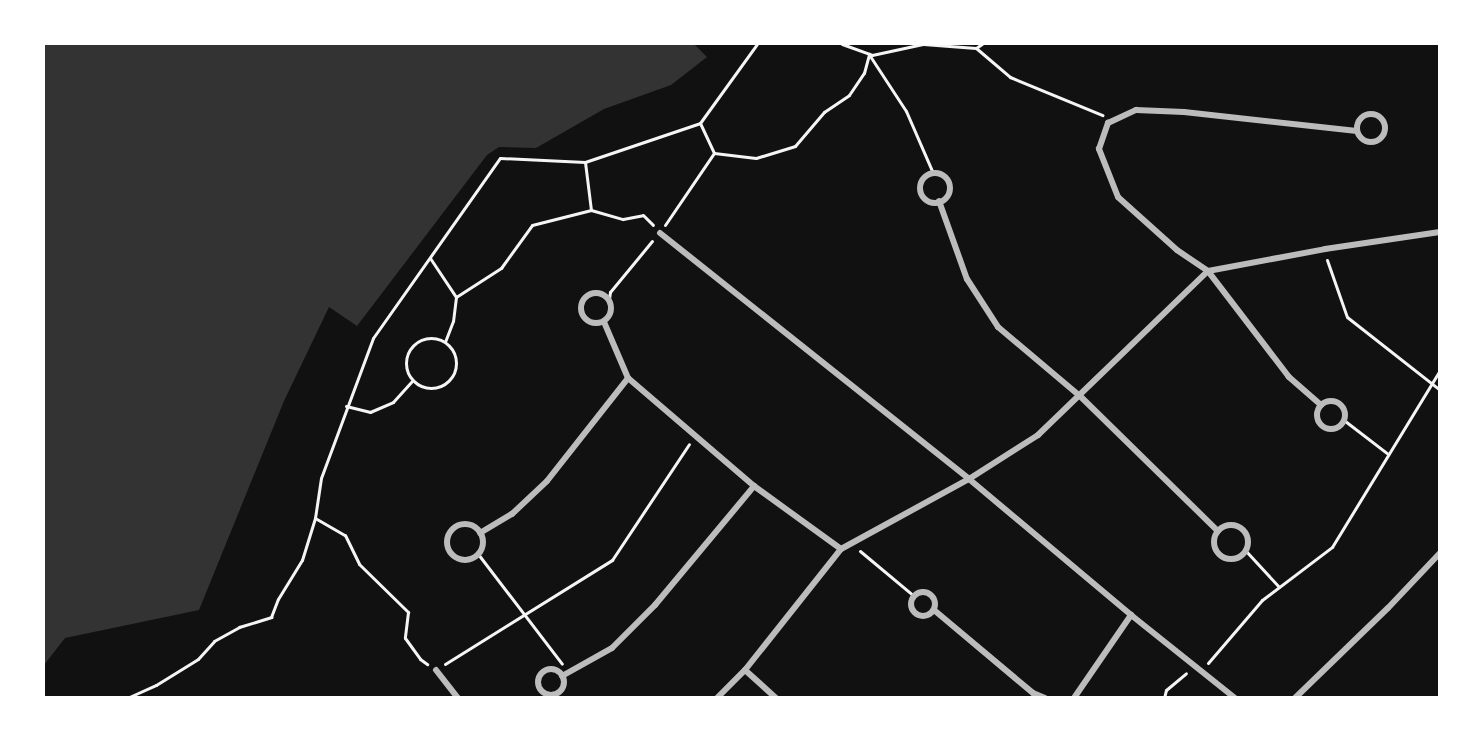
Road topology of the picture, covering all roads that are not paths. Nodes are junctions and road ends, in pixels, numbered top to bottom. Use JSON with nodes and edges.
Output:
{"nodes":[{"id":1,"x":1357,"y":131,"type":"junction"},
{"id":2,"x":939,"y":201,"type":"junction"},
{"id":3,"x":1440,"y":232,"type":"edge"},
{"id":4,"x":660,"y":233,"type":"road end"},
{"id":5,"x":1208,"y":271,"type":"junction"},
{"id":6,"x":604,"y":322,"type":"junction"},
{"id":7,"x":628,"y":378,"type":"junction"},
{"id":8,"x":1080,"y":396,"type":"junction"},
{"id":9,"x":1321,"y":405,"type":"junction"},
{"id":10,"x":969,"y":479,"type":"junction"},
{"id":11,"x":754,"y":486,"type":"junction"},
{"id":12,"x":1218,"y":531,"type":"junction"},
{"id":13,"x":480,"y":533,"type":"junction"},
{"id":14,"x":841,"y":549,"type":"junction"},
{"id":15,"x":1440,"y":553,"type":"edge"},
{"id":16,"x":934,"y":610,"type":"junction"},
{"id":17,"x":1131,"y":615,"type":"junction"},
{"id":18,"x":436,"y":670,"type":"road end"},
{"id":19,"x":745,"y":670,"type":"junction"},
{"id":20,"x":565,"y":674,"type":"junction"},
{"id":21,"x":458,"y":698,"type":"edge"},
{"id":22,"x":717,"y":698,"type":"edge"},
{"id":23,"x":776,"y":698,"type":"edge"},
{"id":24,"x":1045,"y":698,"type":"edge"},
{"id":25,"x":1074,"y":698,"type":"edge"},
{"id":26,"x":1235,"y":698,"type":"edge"},
{"id":27,"x":1295,"y":698,"type":"edge"}],
"edges":[{"from":1,"to":1,"type":"street"},
{"from":1,"to":5,"type":"street"},
{"from":2,"to":2,"type":"street"},
{"from":2,"to":8,"type":"street"},
{"from":3,"to":5,"type":"street"},
{"from":4,"to":10,"type":"street"},
{"from":5,"to":8,"type":"street"},
{"from":5,"to":9,"type":"street"},
{"from":6,"to":6,"type":"street"},
{"from":6,"to":7,"type":"street"},
{"from":7,"to":11,"type":"street"},
{"from":7,"to":13,"type":"street"},
{"from":8,"to":10,"type":"street"},
{"from":8,"to":12,"type":"street"},
{"from":9,"to":9,"type":"street"},
{"from":10,"to":14,"type":"street"},
{"from":10,"to":17,"type":"street"},
{"from":11,"to":14,"type":"street"},
{"from":11,"to":20,"type":"street"},
{"from":12,"to":12,"type":"street"},
{"from":13,"to":13,"type":"street"},
{"from":14,"to":19,"type":"street"},
{"from":15,"to":27,"type":"street"},
{"from":16,"to":16,"type":"street"},
{"from":16,"to":24,"type":"street"},
{"from":17,"to":25,"type":"street"},
{"from":17,"to":26,"type":"street"},
{"from":18,"to":21,"type":"street"},
{"from":19,"to":22,"type":"street"},
{"from":19,"to":23,"type":"street"},
{"from":20,"to":20,"type":"street"}]}
